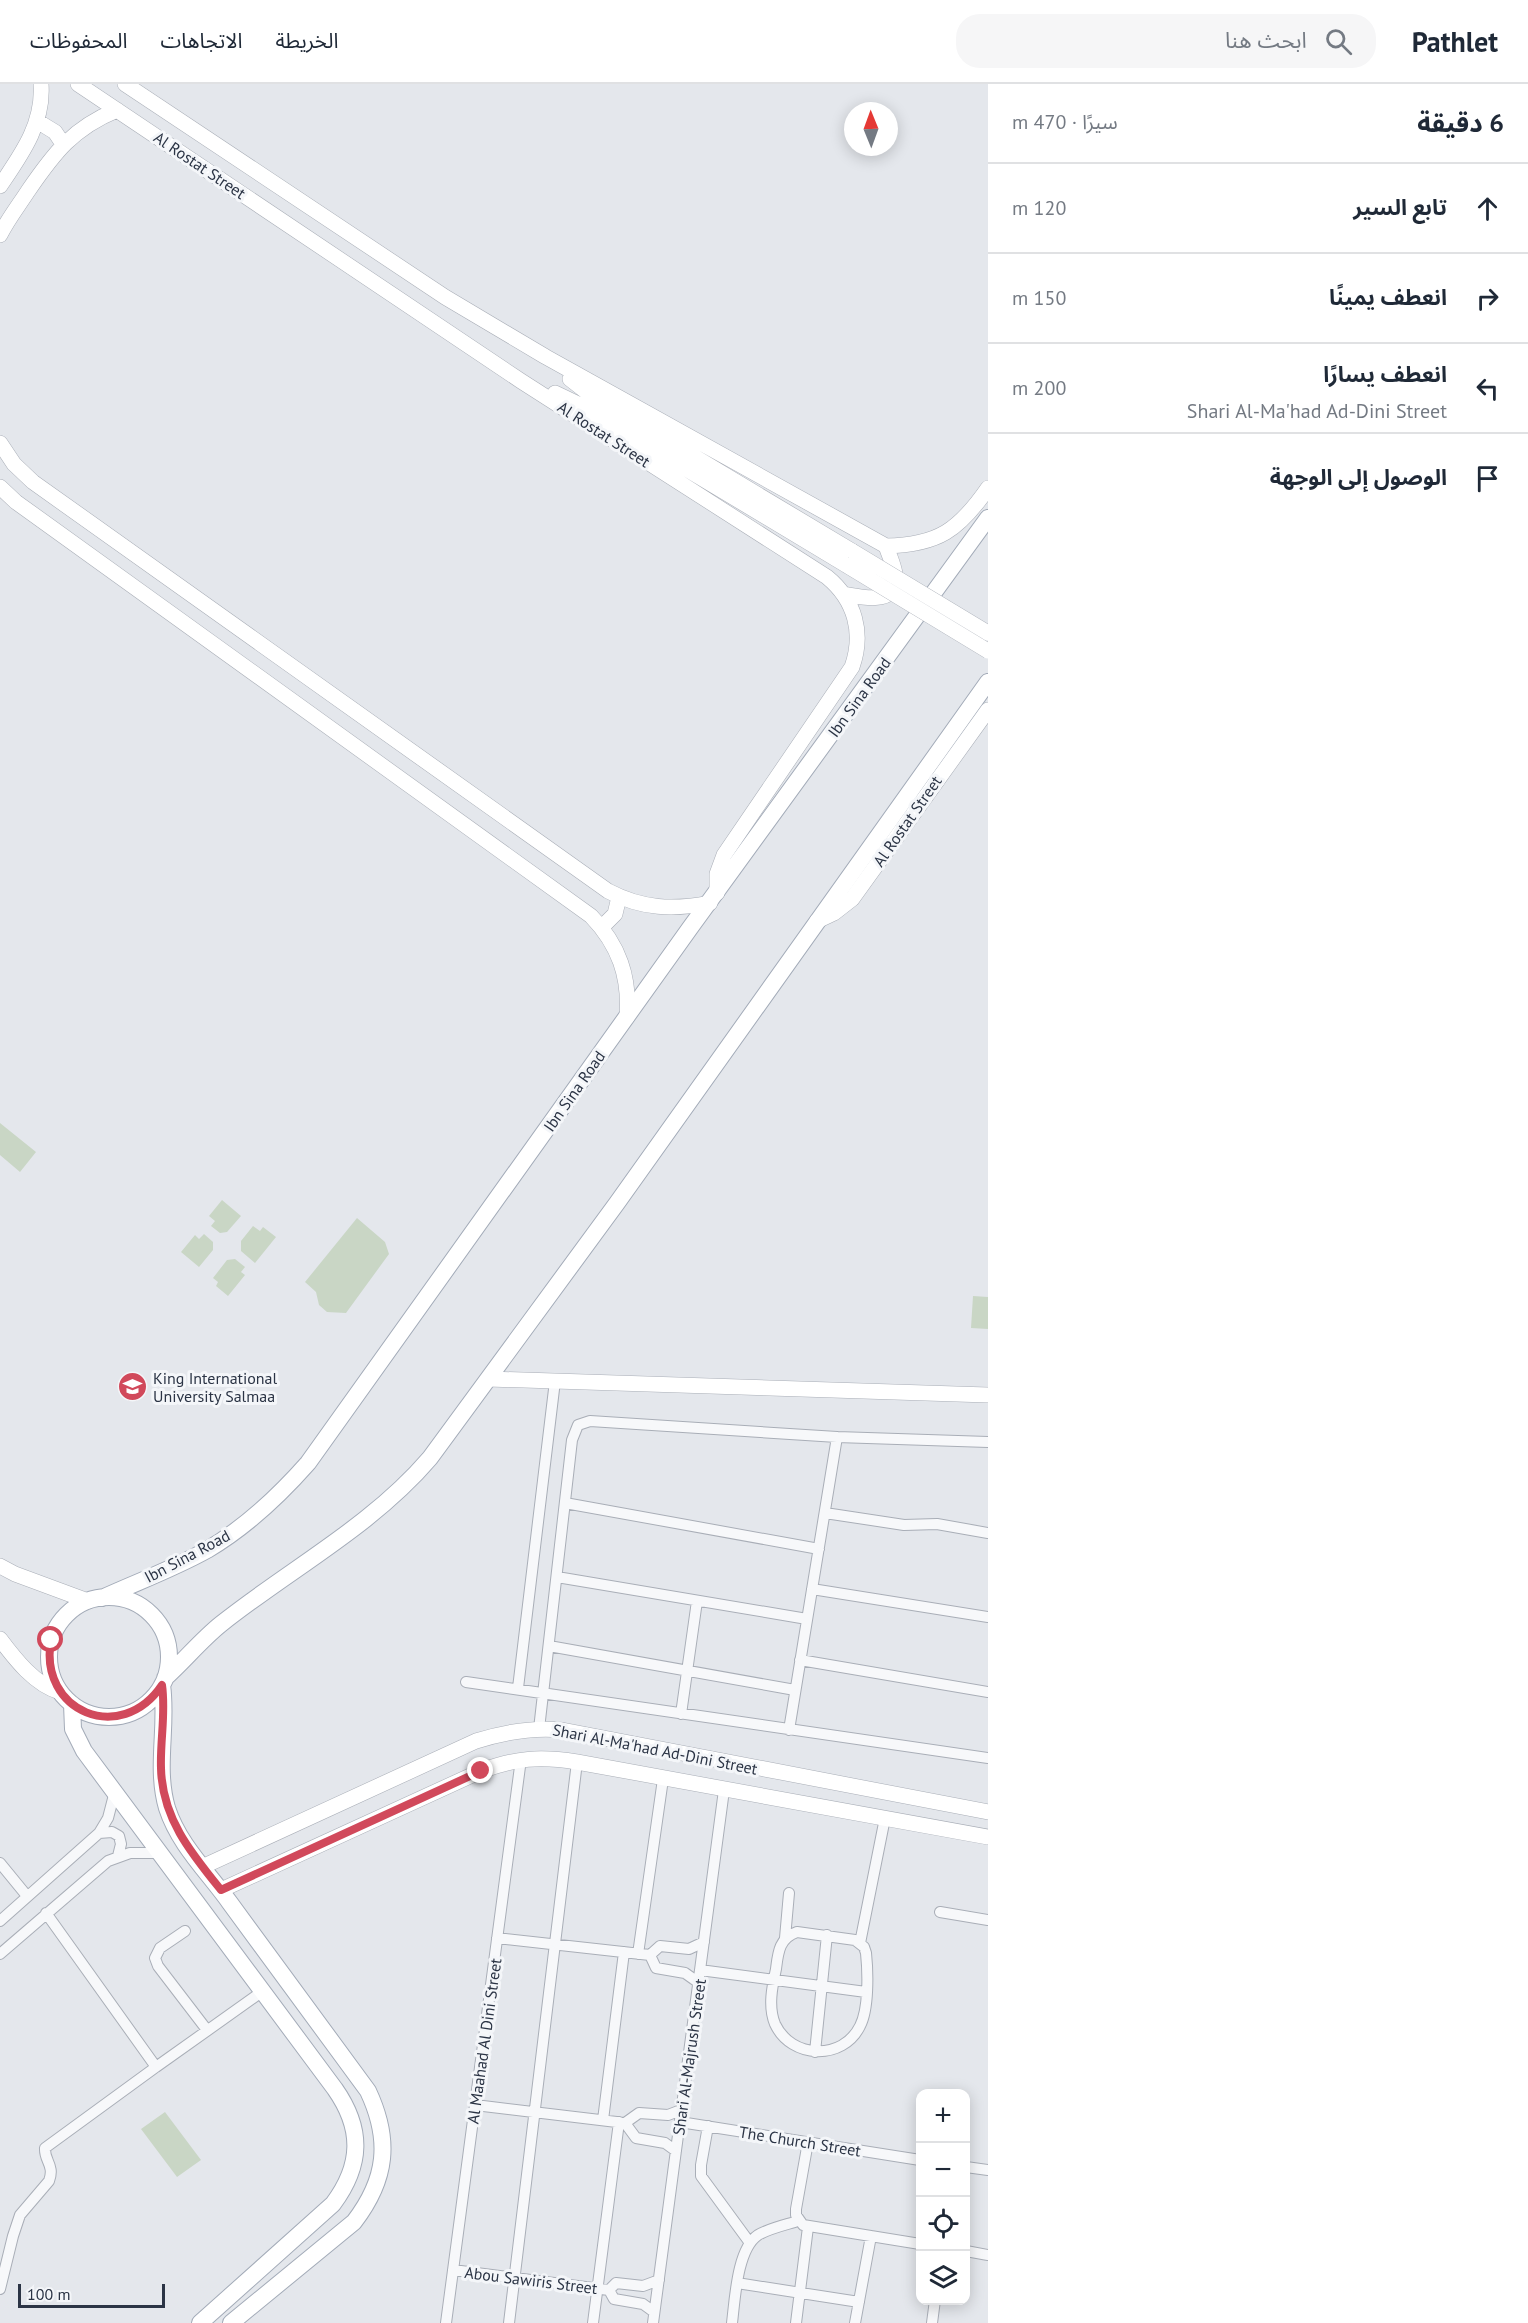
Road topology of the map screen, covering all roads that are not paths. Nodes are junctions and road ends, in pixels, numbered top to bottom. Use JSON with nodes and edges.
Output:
{"nodes":[{"id":1,"x":41,"y":84,"type":"edge"},
{"id":2,"x":78,"y":84,"type":"edge"},
{"id":3,"x":125,"y":84,"type":"edge"},
{"id":4,"x":117,"y":110,"type":"junction"},
{"id":5,"x":37,"y":121,"type":"junction"},
{"id":6,"x":63,"y":144,"type":"junction"},
{"id":7,"x":0,"y":186,"type":"edge"},
{"id":8,"x":0,"y":235,"type":"edge"},
{"id":9,"x":546,"y":357,"type":"junction"},
{"id":10,"x":521,"y":381,"type":"junction"},
{"id":11,"x":0,"y":443,"type":"edge"},
{"id":12,"x":0,"y":487,"type":"edge"},
{"id":13,"x":988,"y":488,"type":"edge"},
{"id":14,"x":988,"y":518,"type":"edge"},
{"id":15,"x":886,"y":546,"type":"junction"},
{"id":16,"x":849,"y":558,"type":"junction"},
{"id":17,"x":843,"y":594,"type":"junction"},
{"id":18,"x":988,"y":633,"type":"edge"},
{"id":19,"x":988,"y":651,"type":"edge"},
{"id":20,"x":988,"y":682,"type":"edge"},
{"id":21,"x":988,"y":710,"type":"edge"},
{"id":22,"x":619,"y":897,"type":"junction"},
{"id":23,"x":713,"y":898,"type":"junction"},
{"id":24,"x":817,"y":921,"type":"junction"},
{"id":25,"x":602,"y":927,"type":"junction"},
{"id":26,"x":627,"y":1017,"type":"junction"},
{"id":27,"x":489,"y":1379,"type":"junction"},
{"id":28,"x":555,"y":1381,"type":"junction"},
{"id":29,"x":988,"y":1395,"type":"edge"},
{"id":30,"x":837,"y":1437,"type":"junction"},
{"id":31,"x":988,"y":1442,"type":"edge"},
{"id":32,"x":565,"y":1503,"type":"junction"},
{"id":33,"x":825,"y":1513,"type":"junction"},
{"id":34,"x":988,"y":1533,"type":"edge"},
{"id":35,"x":819,"y":1550,"type":"junction"},
{"id":36,"x":0,"y":1566,"type":"edge"},
{"id":37,"x":557,"y":1577,"type":"junction"},
{"id":38,"x":812,"y":1589,"type":"junction"},
{"id":39,"x":95,"y":1599,"type":"junction"},
{"id":40,"x":697,"y":1601,"type":"junction"},
{"id":41,"x":988,"y":1617,"type":"edge"},
{"id":42,"x":807,"y":1619,"type":"junction"},
{"id":43,"x":0,"y":1639,"type":"edge"},
{"id":44,"x":549,"y":1646,"type":"junction"},
{"id":45,"x":800,"y":1660,"type":"junction"},
{"id":46,"x":687,"y":1671,"type":"junction"},
{"id":47,"x":164,"y":1682,"type":"junction"},
{"id":48,"x":466,"y":1682,"type":"dead end"},
{"id":49,"x":518,"y":1688,"type":"junction"},
{"id":50,"x":795,"y":1690,"type":"junction"},
{"id":51,"x":542,"y":1691,"type":"junction"},
{"id":52,"x":988,"y":1692,"type":"edge"},
{"id":53,"x":66,"y":1698,"type":"junction"},
{"id":54,"x":681,"y":1714,"type":"junction"},
{"id":55,"x":539,"y":1729,"type":"junction"},
{"id":56,"x":789,"y":1730,"type":"junction"},
{"id":57,"x":988,"y":1758,"type":"edge"},
{"id":58,"x":521,"y":1759,"type":"junction"},
{"id":59,"x":577,"y":1762,"type":"junction"},
{"id":60,"x":780,"y":1773,"type":"junction"},
{"id":61,"x":663,"y":1779,"type":"junction"},
{"id":62,"x":724,"y":1790,"type":"junction"},
{"id":63,"x":116,"y":1791,"type":"junction"},
{"id":64,"x":774,"y":1799,"type":"junction"},
{"id":65,"x":988,"y":1812,"type":"edge"},
{"id":66,"x":885,"y":1818,"type":"junction"},
{"id":67,"x":99,"y":1833,"type":"junction"},
{"id":68,"x":988,"y":1837,"type":"edge"},
{"id":69,"x":160,"y":1853,"type":"junction"},
{"id":70,"x":118,"y":1856,"type":"junction"},
{"id":71,"x":0,"y":1863,"type":"edge"},
{"id":72,"x":202,"y":1867,"type":"junction"},
{"id":73,"x":221,"y":1890,"type":"junction"},
{"id":74,"x":789,"y":1893,"type":"dead end"},
{"id":75,"x":27,"y":1896,"type":"junction"},
{"id":76,"x":940,"y":1912,"type":"dead end"},
{"id":77,"x":46,"y":1913,"type":"junction"},
{"id":78,"x":988,"y":1920,"type":"edge"},
{"id":79,"x":0,"y":1921,"type":"edge"},
{"id":80,"x":185,"y":1931,"type":"dead end"},
{"id":81,"x":827,"y":1935,"type":"junction"},
{"id":82,"x":497,"y":1938,"type":"junction"},
{"id":83,"x":785,"y":1938,"type":"junction"},
{"id":84,"x":704,"y":1942,"type":"junction"},
{"id":85,"x":860,"y":1943,"type":"junction"},
{"id":86,"x":555,"y":1944,"type":"junction"},
{"id":87,"x":624,"y":1952,"type":"junction"},
{"id":88,"x":0,"y":1954,"type":"edge"},
{"id":89,"x":638,"y":1954,"type":"junction"},
{"id":90,"x":650,"y":1955,"type":"junction"},
{"id":91,"x":700,"y":1970,"type":"junction"},
{"id":92,"x":774,"y":1980,"type":"junction"},
{"id":93,"x":699,"y":1983,"type":"junction"},
{"id":94,"x":822,"y":1986,"type":"junction"},
{"id":95,"x":263,"y":1991,"type":"junction"},
{"id":96,"x":866,"y":1992,"type":"junction"},
{"id":97,"x":207,"y":2030,"type":"junction"},
{"id":98,"x":814,"y":2052,"type":"junction"},
{"id":99,"x":156,"y":2067,"type":"junction"},
{"id":100,"x":475,"y":2105,"type":"junction"},
{"id":101,"x":681,"y":2110,"type":"junction"},
{"id":102,"x":535,"y":2112,"type":"junction"},
{"id":103,"x":603,"y":2120,"type":"junction"},
{"id":104,"x":622,"y":2122,"type":"junction"},
{"id":105,"x":680,"y":2122,"type":"junction"},
{"id":106,"x":708,"y":2126,"type":"junction"},
{"id":107,"x":808,"y":2142,"type":"junction"},
{"id":108,"x":676,"y":2151,"type":"junction"},
{"id":109,"x":916,"y":2159,"type":"edge"},
{"id":110,"x":970,"y":2168,"type":"edge"},
{"id":111,"x":988,"y":2170,"type":"edge"},
{"id":112,"x":803,"y":2224,"type":"junction"},
{"id":113,"x":871,"y":2236,"type":"junction"},
{"id":114,"x":750,"y":2243,"type":"junction"},
{"id":115,"x":916,"y":2243,"type":"edge"},
{"id":116,"x":970,"y":2252,"type":"edge"},
{"id":117,"x":988,"y":2255,"type":"edge"},
{"id":118,"x":453,"y":2270,"type":"junction"},
{"id":119,"x":515,"y":2278,"type":"junction"},
{"id":120,"x":659,"y":2280,"type":"junction"},
{"id":121,"x":737,"y":2283,"type":"junction"},
{"id":122,"x":0,"y":2289,"type":"edge"},
{"id":123,"x":603,"y":2289,"type":"junction"},
{"id":124,"x":800,"y":2293,"type":"junction"},
{"id":125,"x":859,"y":2302,"type":"junction"},
{"id":126,"x":934,"y":2305,"type":"edge"},
{"id":127,"x":654,"y":2317,"type":"edge"},
{"id":128,"x":200,"y":2323,"type":"edge"},
{"id":129,"x":231,"y":2323,"type":"edge"},
{"id":130,"x":446,"y":2323,"type":"edge"},
{"id":131,"x":509,"y":2323,"type":"edge"},
{"id":132,"x":592,"y":2323,"type":"edge"},
{"id":133,"x":732,"y":2323,"type":"edge"},
{"id":134,"x":796,"y":2323,"type":"edge"},
{"id":135,"x":855,"y":2323,"type":"edge"},
{"id":136,"x":932,"y":2323,"type":"edge"}],
"edges":[{"from":1,"to":5,"type":"street"},
{"from":2,"to":4,"type":"street","name":"Al Rostat Street"},
{"from":3,"to":9,"type":"street","name":"Al Rostat Street"},
{"from":4,"to":6,"type":"street"},
{"from":4,"to":10,"type":"street","name":"Al Rostat Street"},
{"from":5,"to":6,"type":"street"},
{"from":5,"to":7,"type":"street"},
{"from":6,"to":8,"type":"street"},
{"from":9,"to":15,"type":"street","name":"Al Rostat Street"},
{"from":9,"to":16,"type":"street"},
{"from":10,"to":16,"type":"street"},
{"from":10,"to":17,"type":"street","name":"Al Rostat Street"},
{"from":11,"to":22,"type":"street"},
{"from":12,"to":25,"type":"street"},
{"from":13,"to":15,"type":"street"},
{"from":14,"to":23,"type":"main road","name":"Ibn Sina Road"},
{"from":15,"to":17,"type":"street"},
{"from":16,"to":18,"type":"street","bridge":true},
{"from":16,"to":19,"type":"street","bridge":true},
{"from":17,"to":23,"type":"street","name":"Al Rostat Street"},
{"from":20,"to":24,"type":"main road"},
{"from":21,"to":24,"type":"street","name":"Al Rostat Street"},
{"from":22,"to":23,"type":"street"},
{"from":22,"to":25,"type":"street"},
{"from":23,"to":26,"type":"main road","name":"Ibn Sina Road"},
{"from":24,"to":27,"type":"main road"},
{"from":25,"to":26,"type":"street"},
{"from":26,"to":39,"type":"main road","name":"Ibn Sina Road"},
{"from":27,"to":28,"type":"street"},
{"from":27,"to":47,"type":"main road"},
{"from":28,"to":29,"type":"street"},
{"from":28,"to":49,"type":"street"},
{"from":30,"to":31,"type":"street"},
{"from":30,"to":32,"type":"street"},
{"from":30,"to":33,"type":"street"},
{"from":32,"to":35,"type":"street"},
{"from":32,"to":37,"type":"street"},
{"from":33,"to":34,"type":"street"},
{"from":33,"to":35,"type":"street"},
{"from":35,"to":38,"type":"street"},
{"from":36,"to":39,"type":"street"},
{"from":37,"to":40,"type":"street"},
{"from":37,"to":44,"type":"street"},
{"from":38,"to":41,"type":"street"},
{"from":38,"to":42,"type":"street"},
{"from":39,"to":47,"type":"main road"},
{"from":39,"to":53,"type":"main road"},
{"from":40,"to":42,"type":"street"},
{"from":40,"to":46,"type":"street"},
{"from":42,"to":45,"type":"street"},
{"from":43,"to":53,"type":"street"},
{"from":44,"to":46,"type":"street"},
{"from":44,"to":51,"type":"street"},
{"from":45,"to":50,"type":"street"},
{"from":45,"to":52,"type":"street"},
{"from":46,"to":50,"type":"street"},
{"from":46,"to":54,"type":"street"},
{"from":47,"to":53,"type":"main road"},
{"from":47,"to":72,"type":"main road"},
{"from":48,"to":49,"type":"street"},
{"from":49,"to":51,"type":"street"},
{"from":50,"to":56,"type":"street"},
{"from":51,"to":54,"type":"street"},
{"from":51,"to":55,"type":"street"},
{"from":53,"to":63,"type":"main road"},
{"from":54,"to":56,"type":"street"},
{"from":55,"to":60,"type":"street","name":"Shari Al-Ma'had Ad-Dini Street"},
{"from":55,"to":72,"type":"street","name":"Shari Al-Ma'had Ad-Dini Street"},
{"from":56,"to":57,"type":"street"},
{"from":58,"to":59,"type":"street","name":"Shari Al-Ma'had Ad-Dini Street"},
{"from":58,"to":73,"type":"street","name":"Shari Al-Ma'had Ad-Dini Street"},
{"from":58,"to":82,"type":"street","name":"Al Maahad Al Dini Street"},
{"from":59,"to":61,"type":"street","name":"Shari Al-Ma'had Ad-Dini Street"},
{"from":59,"to":86,"type":"street"},
{"from":60,"to":64,"type":"street"},
{"from":60,"to":65,"type":"street","name":"Shari Al-Ma'had Ad-Dini Street"},
{"from":61,"to":62,"type":"street","name":"Shari Al-Ma'had Ad-Dini Street"},
{"from":61,"to":89,"type":"street"},
{"from":62,"to":64,"type":"street","name":"Shari Al-Ma'had Ad-Dini Street"},
{"from":62,"to":84,"type":"street","name":"Shari Al-Majrush Street"},
{"from":63,"to":67,"type":"street"},
{"from":63,"to":69,"type":"main road"},
{"from":64,"to":66,"type":"street","name":"Shari Al-Ma'had Ad-Dini Street"},
{"from":66,"to":68,"type":"street","name":"Shari Al-Ma'had Ad-Dini Street"},
{"from":66,"to":85,"type":"street"},
{"from":67,"to":70,"type":"street"},
{"from":67,"to":75,"type":"street"},
{"from":69,"to":70,"type":"street"},
{"from":69,"to":95,"type":"main road"},
{"from":70,"to":77,"type":"street"},
{"from":71,"to":75,"type":"street"},
{"from":72,"to":73,"type":"main road"},
{"from":73,"to":129,"type":"main road"},
{"from":74,"to":83,"type":"street"},
{"from":75,"to":79,"type":"street"},
{"from":76,"to":78,"type":"street"},
{"from":77,"to":88,"type":"street"},
{"from":77,"to":99,"type":"street"},
{"from":80,"to":97,"type":"street"},
{"from":81,"to":83,"type":"street"},
{"from":81,"to":85,"type":"street"},
{"from":81,"to":94,"type":"street"},
{"from":82,"to":86,"type":"street"},
{"from":82,"to":100,"type":"street","name":"Al Maahad Al Dini Street"},
{"from":83,"to":92,"type":"street"},
{"from":84,"to":90,"type":"street"},
{"from":84,"to":91,"type":"street","name":"Shari Al-Majrush Street"},
{"from":85,"to":96,"type":"street"},
{"from":86,"to":87,"type":"street"},
{"from":86,"to":102,"type":"street"},
{"from":87,"to":89,"type":"street"},
{"from":87,"to":103,"type":"street"},
{"from":89,"to":90,"type":"street"},
{"from":90,"to":93,"type":"street"},
{"from":91,"to":92,"type":"street"},
{"from":91,"to":93,"type":"street","name":"Shari Al-Majrush Street"},
{"from":92,"to":94,"type":"street"},
{"from":92,"to":98,"type":"street"},
{"from":93,"to":101,"type":"street","name":"Shari Al-Majrush Street"},
{"from":94,"to":96,"type":"street"},
{"from":94,"to":98,"type":"street"},
{"from":95,"to":97,"type":"street"},
{"from":95,"to":128,"type":"main road"},
{"from":96,"to":98,"type":"street"},
{"from":97,"to":99,"type":"street"},
{"from":99,"to":122,"type":"street"},
{"from":100,"to":102,"type":"street"},
{"from":100,"to":118,"type":"street","name":"Al Maahad Al Dini Street"},
{"from":101,"to":104,"type":"street"},
{"from":101,"to":105,"type":"street","name":"Shari Al-Majrush Street"},
{"from":102,"to":103,"type":"street"},
{"from":102,"to":119,"type":"street"},
{"from":103,"to":104,"type":"street"},
{"from":104,"to":108,"type":"street"},
{"from":104,"to":123,"type":"street"},
{"from":105,"to":106,"type":"street","name":"The Church Street"},
{"from":105,"to":108,"type":"street","name":"Shari Al-Majrush Street"},
{"from":106,"to":107,"type":"street","name":"The Church Street"},
{"from":106,"to":114,"type":"street"},
{"from":107,"to":109,"type":"street","name":"The Church Street"},
{"from":107,"to":112,"type":"street"},
{"from":108,"to":120,"type":"street","name":"Shari Al-Majrush Street"},
{"from":110,"to":111,"type":"street"},
{"from":112,"to":113,"type":"street"},
{"from":112,"to":114,"type":"street"},
{"from":112,"to":124,"type":"street"},
{"from":113,"to":115,"type":"street"},
{"from":113,"to":125,"type":"street"},
{"from":114,"to":121,"type":"street"},
{"from":116,"to":117,"type":"street"},
{"from":118,"to":119,"type":"street","name":"Abou Sawiris Street"},
{"from":118,"to":130,"type":"street","name":"Al Maahad Al Dini Street"},
{"from":119,"to":123,"type":"street","name":"Abou Sawiris Street"},
{"from":119,"to":131,"type":"street"},
{"from":120,"to":123,"type":"street","name":"Abou Sawiris Street"},
{"from":120,"to":127,"type":"street","name":"Shari Al-Majrush Street"},
{"from":121,"to":124,"type":"street"},
{"from":121,"to":133,"type":"street"},
{"from":123,"to":127,"type":"street","name":"Abou Sawiris Street"},
{"from":123,"to":132,"type":"street"},
{"from":124,"to":125,"type":"street"},
{"from":124,"to":134,"type":"street"},
{"from":125,"to":135,"type":"street"},
{"from":126,"to":136,"type":"street"}]}
